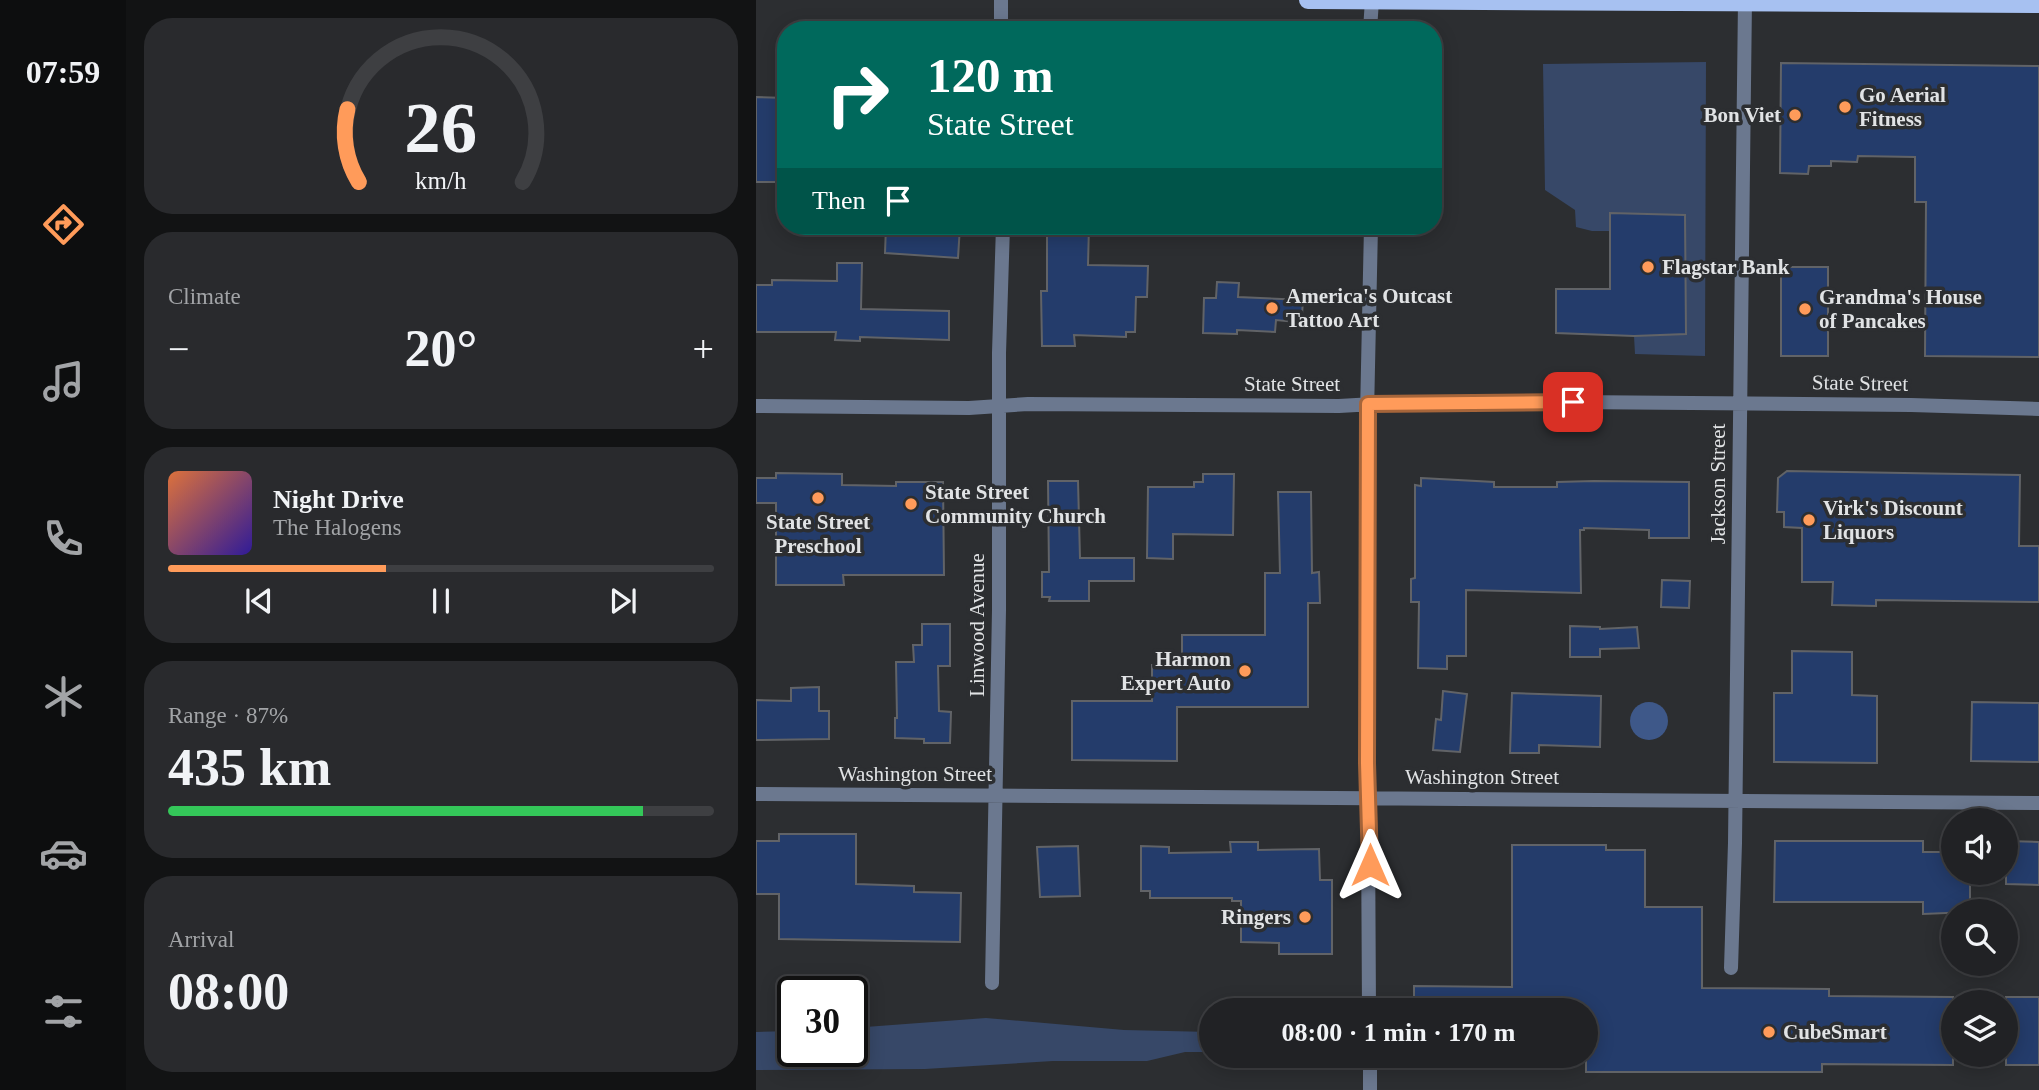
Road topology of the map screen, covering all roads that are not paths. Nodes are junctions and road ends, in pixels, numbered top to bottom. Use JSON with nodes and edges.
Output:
{"nodes":[{"id":1,"x":1001,"y":0,"type":"edge"},
{"id":2,"x":1308,"y":0,"type":"edge"},
{"id":3,"x":1371,"y":0,"type":"edge"},
{"id":4,"x":1745,"y":1,"type":"edge"},
{"id":5,"x":2039,"y":4,"type":"edge"},
{"id":6,"x":1001,"y":21,"type":"edge"},
{"id":7,"x":1370,"y":21,"type":"edge"},
{"id":8,"x":1003,"y":235,"type":"edge"},
{"id":9,"x":1371,"y":235,"type":"edge"},
{"id":10,"x":1368,"y":404,"type":"junction"},
{"id":11,"x":1739,"y":404,"type":"junction"},
{"id":12,"x":756,"y":406,"type":"edge"},
{"id":13,"x":999,"y":406,"type":"junction"},
{"id":14,"x":2039,"y":409,"type":"edge"},
{"id":15,"x":756,"y":794,"type":"edge"},
{"id":16,"x":996,"y":796,"type":"junction"},
{"id":17,"x":1369,"y":797,"type":"junction"},
{"id":18,"x":1735,"y":800,"type":"junction"},
{"id":19,"x":2039,"y":803,"type":"edge"},
{"id":20,"x":1731,"y":968,"type":"dead end"},
{"id":21,"x":992,"y":983,"type":"dead end"},
{"id":22,"x":1369,"y":998,"type":"edge"},
{"id":23,"x":1370,"y":1068,"type":"edge"},
{"id":24,"x":1370,"y":1090,"type":"edge"}],
"edges":[{"from":1,"to":6,"type":"street"},
{"from":2,"to":3,"type":"main road"},
{"from":3,"to":4,"type":"main road"},
{"from":3,"to":7,"type":"street"},
{"from":4,"to":5,"type":"main road"},
{"from":4,"to":11,"type":"street","name":"Jackson Street"},
{"from":8,"to":13,"type":"street","name":"Linwood Avenue"},
{"from":9,"to":10,"type":"street"},
{"from":10,"to":11,"type":"street","name":"State Street"},
{"from":10,"to":13,"type":"street","name":"State Street"},
{"from":10,"to":17,"type":"street"},
{"from":11,"to":14,"type":"street","name":"State Street"},
{"from":11,"to":18,"type":"street","name":"Jackson Street"},
{"from":12,"to":13,"type":"street","name":"State Street"},
{"from":13,"to":16,"type":"street","name":"Linwood Avenue"},
{"from":15,"to":16,"type":"street","name":"Washington Street"},
{"from":16,"to":17,"type":"street","name":"Washington Street"},
{"from":16,"to":21,"type":"street","name":"Linwood Avenue"},
{"from":17,"to":18,"type":"street","name":"Washington Street"},
{"from":17,"to":22,"type":"street"},
{"from":18,"to":19,"type":"street","name":"Washington Street"},
{"from":18,"to":20,"type":"street","name":"Jackson Street"},
{"from":23,"to":24,"type":"street"}]}
